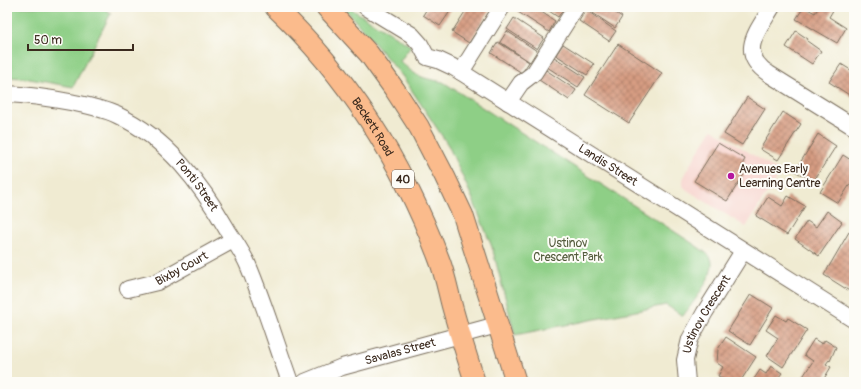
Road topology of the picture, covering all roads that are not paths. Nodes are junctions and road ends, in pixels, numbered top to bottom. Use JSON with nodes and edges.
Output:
{"nodes":[{"id":1,"x":275,"y":7,"type":"edge"},
{"id":2,"x":326,"y":7,"type":"edge"},
{"id":3,"x":366,"y":7,"type":"edge"},
{"id":4,"x":502,"y":7,"type":"edge"},
{"id":5,"x":576,"y":7,"type":"edge"},
{"id":6,"x":772,"y":7,"type":"edge"},
{"id":7,"x":292,"y":15,"type":"edge"},
{"id":8,"x":461,"y":72,"type":"junction"},
{"id":9,"x":7,"y":94,"type":"edge"},
{"id":10,"x":508,"y":102,"type":"junction"},
{"id":11,"x":854,"y":127,"type":"edge"},
{"id":12,"x":233,"y":240,"type":"junction"},
{"id":13,"x":743,"y":251,"type":"junction"},
{"id":14,"x":128,"y":289,"type":"dead end"},
{"id":15,"x":854,"y":320,"type":"edge"},
{"id":16,"x":497,"y":325,"type":"junction"},
{"id":17,"x":460,"y":335,"type":"junction"},
{"id":18,"x":290,"y":382,"type":"edge"},
{"id":19,"x":305,"y":382,"type":"edge"},
{"id":20,"x":475,"y":382,"type":"edge"},
{"id":21,"x":516,"y":382,"type":"edge"},
{"id":22,"x":687,"y":382,"type":"edge"}],
"edges":[{"from":1,"to":7,"type":"main road","name":"Beckett Road","number":"40"},
{"from":2,"to":16,"type":"main road"},
{"from":3,"to":8,"type":"street","name":"Landis Street"},
{"from":4,"to":8,"type":"street"},
{"from":5,"to":10,"type":"street"},
{"from":6,"to":11,"type":"street"},
{"from":7,"to":17,"type":"main road","name":"Beckett Road","number":"40"},
{"from":8,"to":10,"type":"street","name":"Landis Street"},
{"from":9,"to":12,"type":"street","name":"Ponti Street"},
{"from":10,"to":13,"type":"street","name":"Landis Street"},
{"from":12,"to":14,"type":"street","name":"Bixby Court"},
{"from":12,"to":18,"type":"street","name":"Ponti Street"},
{"from":13,"to":15,"type":"street","name":"Landis Street"},
{"from":13,"to":22,"type":"street","name":"Ustinov Crescent"},
{"from":16,"to":17,"type":"street","name":"Savalas Street"},
{"from":16,"to":21,"type":"main road"},
{"from":17,"to":19,"type":"street","name":"Savalas Street"},
{"from":17,"to":20,"type":"main road","name":"Beckett Road","number":"40"}]}
